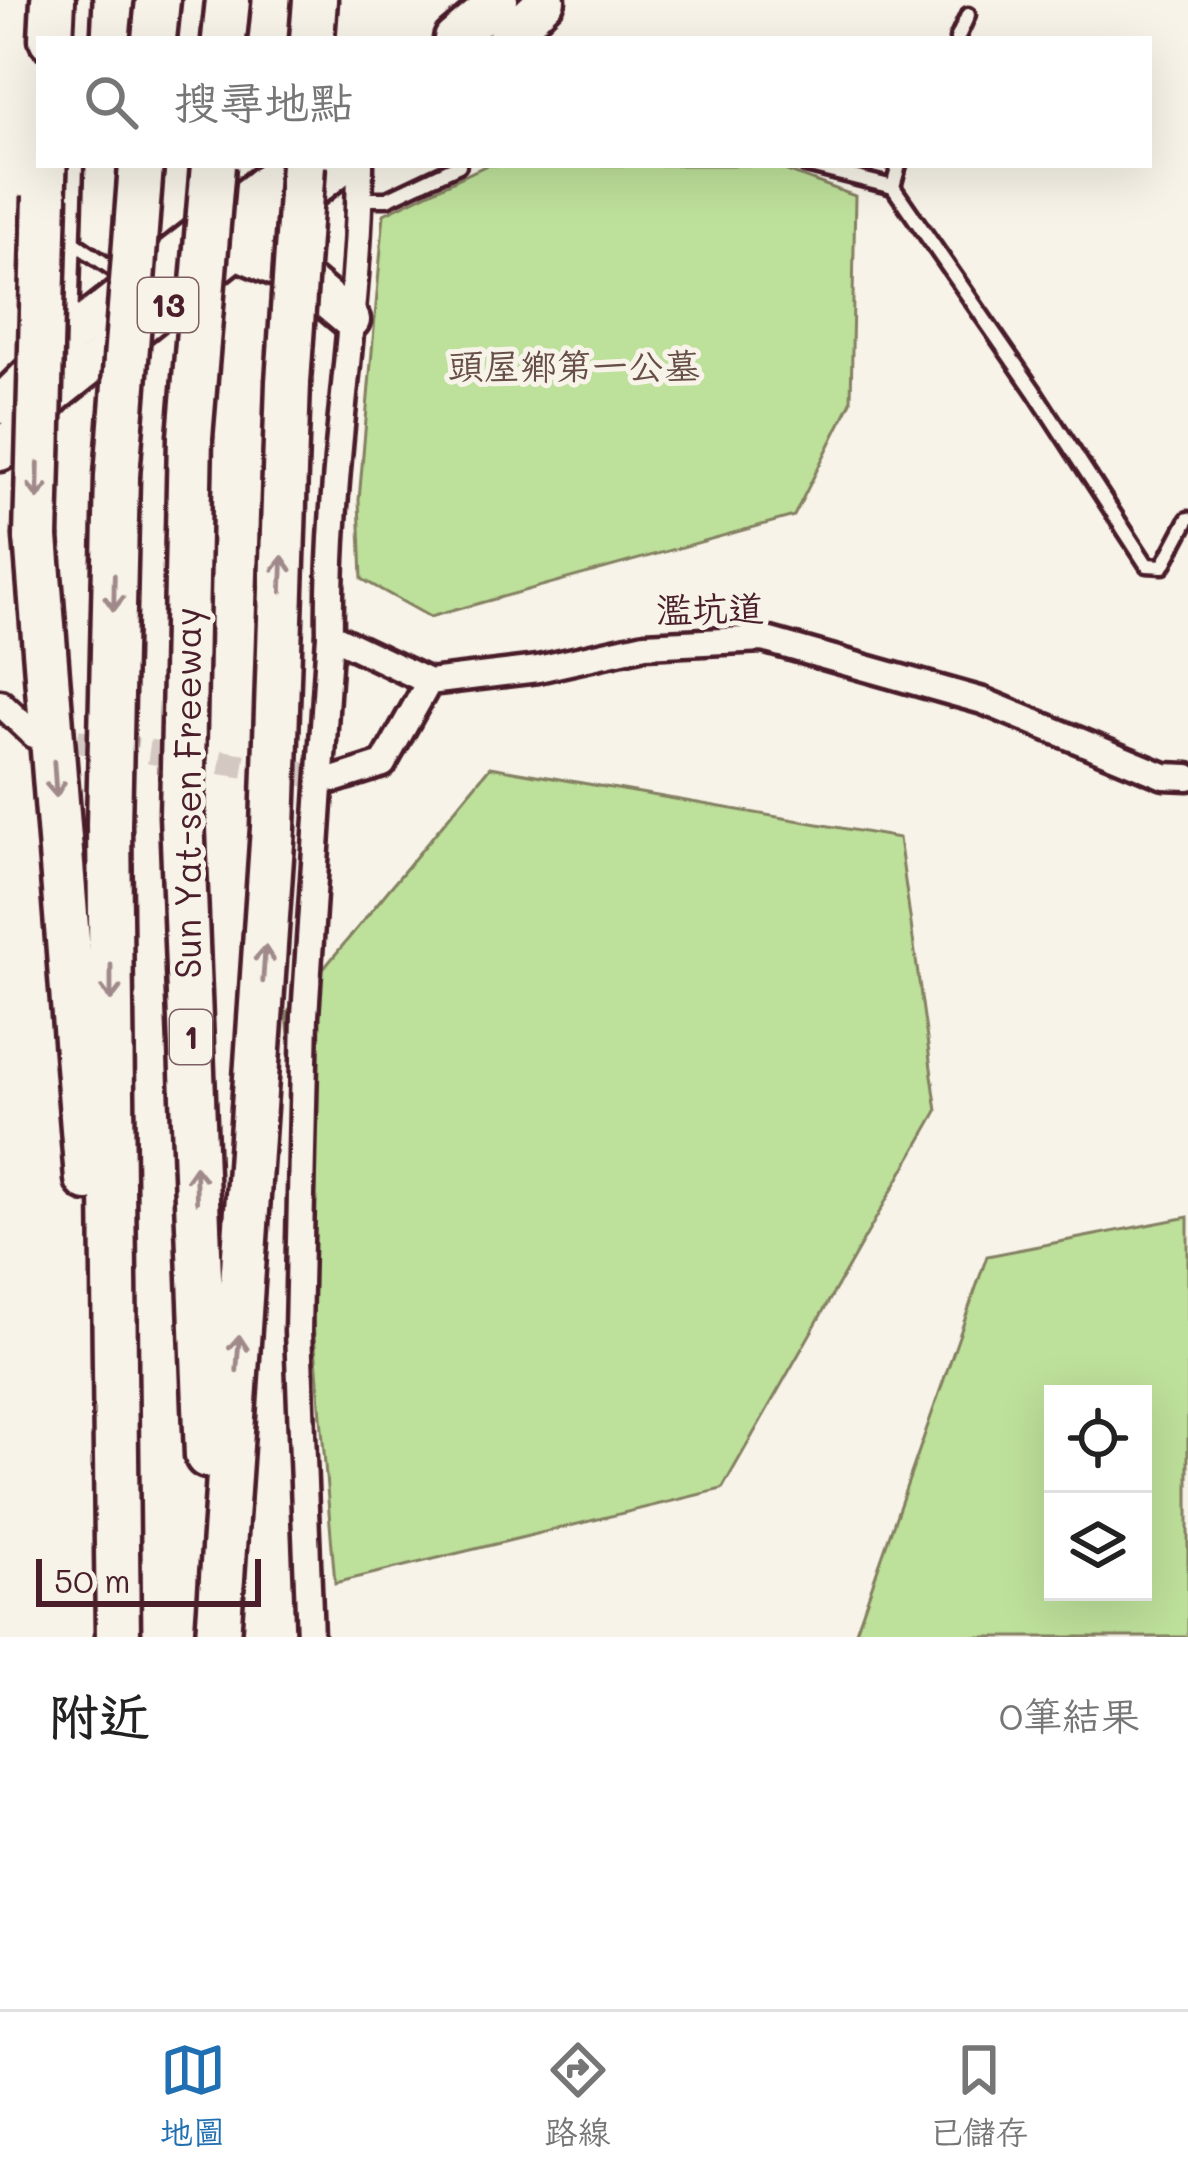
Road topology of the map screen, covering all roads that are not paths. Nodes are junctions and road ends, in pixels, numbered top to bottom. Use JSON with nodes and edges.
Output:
{"nodes":[{"id":1,"x":53,"y":0,"type":"edge"},
{"id":2,"x":84,"y":0,"type":"edge"},
{"id":3,"x":158,"y":0,"type":"edge"},
{"id":4,"x":228,"y":0,"type":"edge"},
{"id":5,"x":315,"y":0,"type":"edge"},
{"id":6,"x":499,"y":0,"type":"edge"},
{"id":7,"x":546,"y":0,"type":"edge"},
{"id":8,"x":968,"y":15,"type":"dead end"},
{"id":9,"x":51,"y":36,"type":"edge"},
{"id":10,"x":82,"y":36,"type":"edge"},
{"id":11,"x":154,"y":36,"type":"edge"},
{"id":12,"x":224,"y":36,"type":"edge"},
{"id":13,"x":312,"y":36,"type":"edge"},
{"id":14,"x":457,"y":36,"type":"edge"},
{"id":15,"x":509,"y":36,"type":"edge"},
{"id":16,"x":958,"y":36,"type":"edge"},
{"id":17,"x":76,"y":168,"type":"edge"},
{"id":18,"x":141,"y":168,"type":"edge"},
{"id":19,"x":213,"y":168,"type":"edge"},
{"id":20,"x":285,"y":168,"type":"edge"},
{"id":21,"x":303,"y":168,"type":"edge"},
{"id":22,"x":338,"y":168,"type":"edge"},
{"id":23,"x":360,"y":168,"type":"edge"},
{"id":24,"x":452,"y":168,"type":"edge"},
{"id":25,"x":818,"y":168,"type":"edge"},
{"id":26,"x":898,"y":168,"type":"edge"},
{"id":27,"x":45,"y":181,"type":"edge"},
{"id":28,"x":893,"y":187,"type":"junction"},
{"id":29,"x":360,"y":199,"type":"junction"},
{"id":30,"x":73,"y":242,"type":"junction"},
{"id":31,"x":234,"y":249,"type":"junction"},
{"id":32,"x":134,"y":283,"type":"junction"},
{"id":33,"x":352,"y":320,"type":"junction"},
{"id":34,"x":71,"y":335,"type":"junction"},
{"id":35,"x":72,"y":381,"type":"junction"},
{"id":36,"x":0,"y":405,"type":"edge"},
{"id":37,"x":0,"y":452,"type":"edge"},
{"id":38,"x":1188,"y":519,"type":"edge"},
{"id":39,"x":330,"y":635,"type":"junction"},
{"id":40,"x":429,"y":682,"type":"junction"},
{"id":41,"x":0,"y":703,"type":"edge"},
{"id":42,"x":34,"y":735,"type":"tunnel mouth"},
{"id":43,"x":1188,"y":777,"type":"edge"},
{"id":44,"x":336,"y":779,"type":"tunnel mouth"},
{"id":45,"x":115,"y":1527,"type":"junction"},
{"id":46,"x":118,"y":1637,"type":"edge"},
{"id":47,"x":216,"y":1637,"type":"edge"},
{"id":48,"x":310,"y":1637,"type":"edge"}],
"edges":[{"from":1,"to":9,"type":"highway"},
{"from":2,"to":10,"type":"lane"},
{"from":3,"to":11,"type":"highway"},
{"from":4,"to":12,"type":"highway"},
{"from":5,"to":13,"type":"highway"},
{"from":6,"to":14,"type":"main road"},
{"from":7,"to":15,"type":"main road"},
{"from":8,"to":16,"type":"lane"},
{"from":17,"to":30,"type":"lane"},
{"from":18,"to":45,"type":"highway","name":"Sun Yat-sen Freeway","one_way":true,"bridge":true},
{"from":47,"to":19,"type":"highway","name":"Sun Yat-sen Freeway","number":"1","one_way":true,"bridge":true},
{"from":20,"to":32,"type":"main road","number":"13"},
{"from":47,"to":21,"type":"highway","one_way":true,"bridge":true},
{"from":22,"to":31,"type":"main road","number":"13"},
{"from":23,"to":29,"type":"street"},
{"from":24,"to":29,"type":"lane"},
{"from":25,"to":28,"type":"lane"},
{"from":26,"to":28,"type":"lane"},
{"from":27,"to":45,"type":"highway","one_way":true,"bridge":true},
{"from":28,"to":38,"type":"lane"},
{"from":29,"to":33,"type":"street"},
{"from":30,"to":32,"type":"lane"},
{"from":30,"to":34,"type":"lane"},
{"from":31,"to":33,"type":"main road"},
{"from":31,"to":35,"type":"main road","number":"13"},
{"from":32,"to":34,"type":"main road","number":"13"},
{"from":33,"to":39,"type":"street"},
{"from":34,"to":35,"type":"lane"},
{"from":34,"to":36,"type":"main road","number":"13"},
{"from":35,"to":37,"type":"main road","number":"13"},
{"from":39,"to":40,"type":"street"},
{"from":39,"to":48,"type":"street"},
{"from":40,"to":43,"type":"street","name":"濫坑道"},
{"from":40,"to":44,"type":"street"},
{"from":41,"to":42,"type":"street"},
{"from":45,"to":46,"type":"highway","name":"Sun Yat-sen Freeway"}]}
